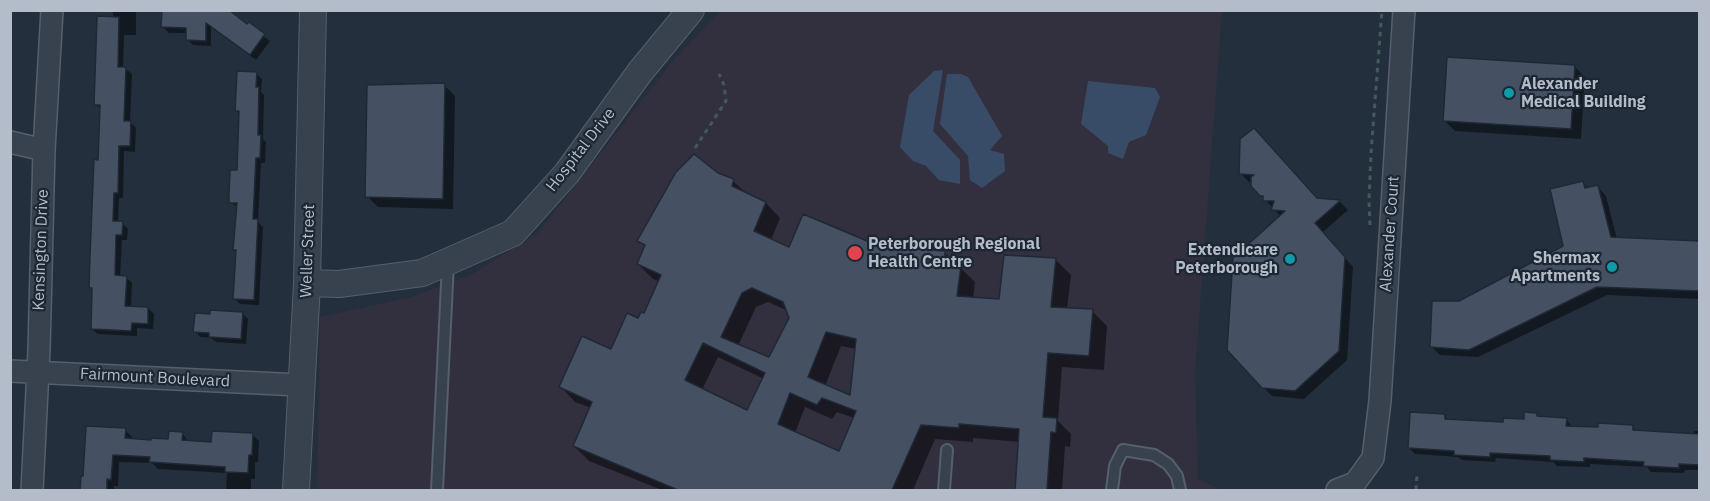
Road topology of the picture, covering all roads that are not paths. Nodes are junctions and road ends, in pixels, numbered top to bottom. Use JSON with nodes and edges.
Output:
{"nodes":[{"id":1,"x":52,"y":10,"type":"edge"},
{"id":2,"x":313,"y":10,"type":"edge"},
{"id":3,"x":691,"y":10,"type":"edge"},
{"id":4,"x":1404,"y":10,"type":"edge"},
{"id":5,"x":10,"y":142,"type":"edge"},
{"id":6,"x":44,"y":150,"type":"junction"},
{"id":7,"x":448,"y":261,"type":"junction"},
{"id":8,"x":308,"y":283,"type":"junction"},
{"id":9,"x":10,"y":371,"type":"edge"},
{"id":10,"x":38,"y":373,"type":"junction"},
{"id":11,"x":300,"y":385,"type":"junction"},
{"id":12,"x":947,"y":450,"type":"dead end"},
{"id":13,"x":32,"y":490,"type":"edge"},
{"id":14,"x":296,"y":490,"type":"edge"},
{"id":15,"x":437,"y":490,"type":"edge"},
{"id":16,"x":944,"y":490,"type":"edge"},
{"id":17,"x":1113,"y":490,"type":"edge"},
{"id":18,"x":1180,"y":490,"type":"edge"},
{"id":19,"x":1337,"y":490,"type":"edge"}],
"edges":[{"from":1,"to":6,"type":"street","name":"Kensington Drive"},
{"from":2,"to":8,"type":"street","name":"Weller Street"},
{"from":3,"to":7,"type":"street","name":"Hospital Drive"},
{"from":4,"to":19,"type":"street","name":"Alexander Court"},
{"from":5,"to":6,"type":"street"},
{"from":6,"to":10,"type":"street","name":"Kensington Drive"},
{"from":7,"to":8,"type":"street","name":"Hospital Drive"},
{"from":7,"to":15,"type":"lane"},
{"from":8,"to":11,"type":"street","name":"Weller Street"},
{"from":9,"to":10,"type":"street","name":"Fairmount Boulevard"},
{"from":10,"to":11,"type":"street","name":"Fairmount Boulevard"},
{"from":10,"to":13,"type":"street","name":"Kensington Drive"},
{"from":11,"to":14,"type":"street","name":"Weller Street"},
{"from":12,"to":16,"type":"lane"},
{"from":17,"to":18,"type":"lane"}]}
